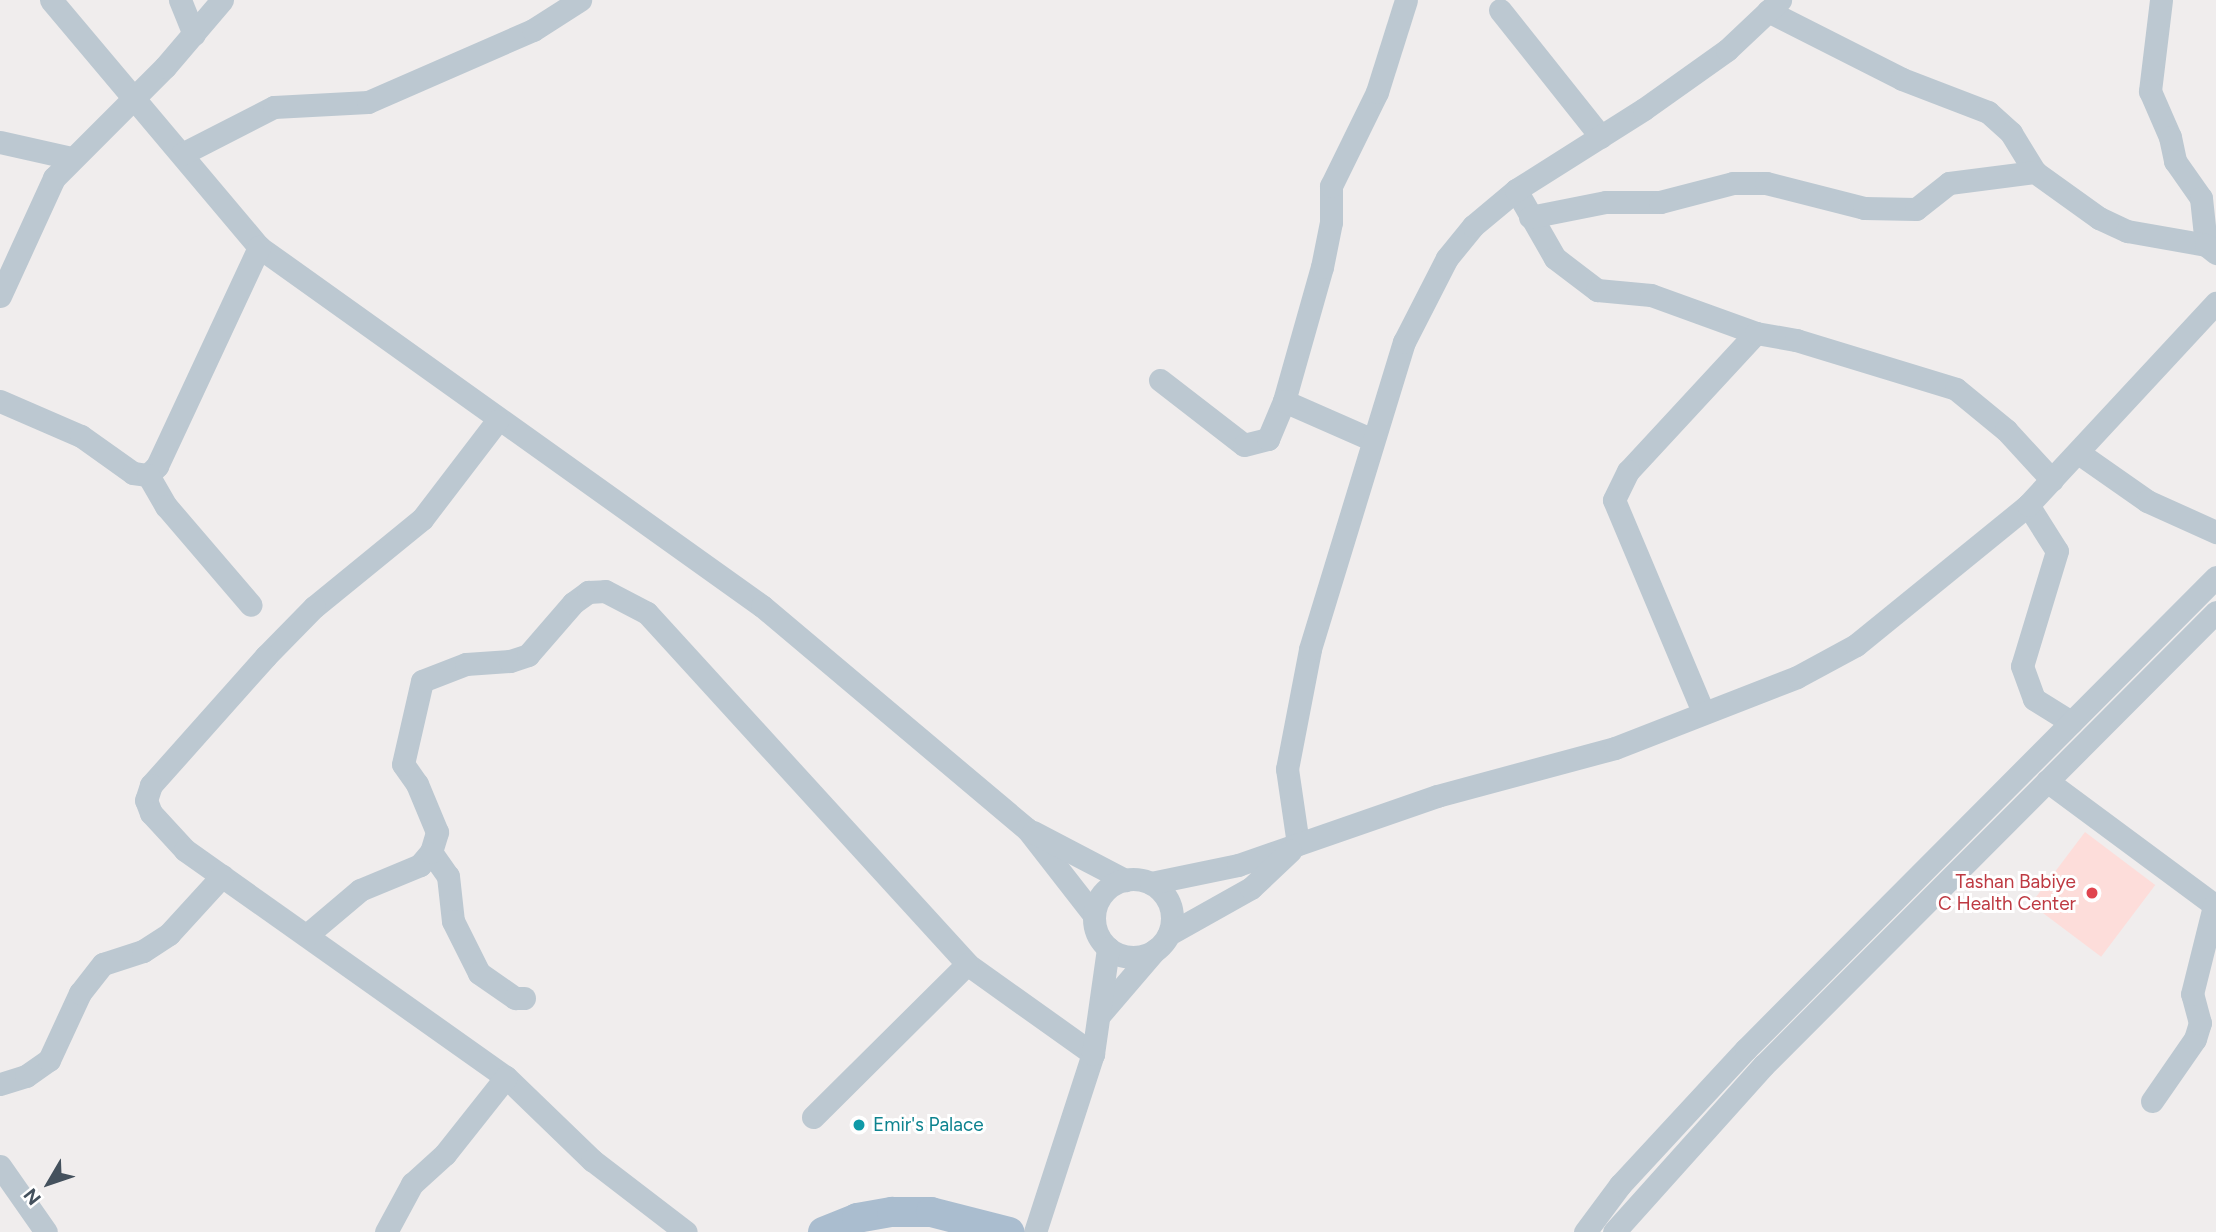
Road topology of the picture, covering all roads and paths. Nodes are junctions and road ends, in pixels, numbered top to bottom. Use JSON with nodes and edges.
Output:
{"nodes":[{"id":1,"x":51,"y":0,"type":"edge"},
{"id":2,"x":180,"y":0,"type":"edge"},
{"id":3,"x":222,"y":0,"type":"edge"},
{"id":4,"x":580,"y":0,"type":"edge"},
{"id":5,"x":1406,"y":0,"type":"edge"},
{"id":6,"x":2161,"y":0,"type":"edge"},
{"id":7,"x":1774,"y":5,"type":"edge"},
{"id":8,"x":1500,"y":10,"type":"dead end"},
{"id":9,"x":194,"y":34,"type":"junction"},
{"id":10,"x":134,"y":100,"type":"junction"},
{"id":11,"x":1601,"y":137,"type":"junction"},
{"id":12,"x":0,"y":142,"type":"edge"},
{"id":13,"x":183,"y":154,"type":"junction"},
{"id":14,"x":71,"y":158,"type":"junction"},
{"id":15,"x":2035,"y":172,"type":"junction"},
{"id":16,"x":1516,"y":190,"type":"junction"},
{"id":17,"x":1530,"y":217,"type":"junction"},
{"id":18,"x":259,"y":247,"type":"junction"},
{"id":19,"x":2211,"y":249,"type":"edge"},
{"id":20,"x":0,"y":296,"type":"edge"},
{"id":21,"x":2216,"y":303,"type":"edge"},
{"id":22,"x":1756,"y":333,"type":"junction"},
{"id":23,"x":1160,"y":380,"type":"dead end"},
{"id":24,"x":0,"y":401,"type":"edge"},
{"id":25,"x":1284,"y":401,"type":"junction"},
{"id":26,"x":497,"y":421,"type":"junction"},
{"id":27,"x":1373,"y":440,"type":"junction"},
{"id":28,"x":2080,"y":454,"type":"junction"},
{"id":29,"x":148,"y":475,"type":"junction"},
{"id":30,"x":2052,"y":480,"type":"junction"},
{"id":31,"x":2028,"y":505,"type":"junction"},
{"id":32,"x":2216,"y":532,"type":"edge"},
{"id":33,"x":2216,"y":577,"type":"edge"},
{"id":34,"x":251,"y":605,"type":"dead end"},
{"id":35,"x":2216,"y":612,"type":"edge"},
{"id":36,"x":1703,"y":712,"type":"junction"},
{"id":37,"x":2071,"y":722,"type":"junction"},
{"id":38,"x":2047,"y":781,"type":"junction"},
{"id":39,"x":1027,"y":829,"type":"junction"},
{"id":40,"x":1298,"y":844,"type":"junction"},
{"id":41,"x":431,"y":852,"type":"junction"},
{"id":42,"x":222,"y":876,"type":"junction"},
{"id":43,"x":1125,"y":880,"type":"junction"},
{"id":44,"x":1151,"y":883,"type":"junction"},
{"id":45,"x":2215,"y":906,"type":"edge"},
{"id":46,"x":1094,"y":915,"type":"junction"},
{"id":47,"x":308,"y":934,"type":"junction"},
{"id":48,"x":1162,"y":942,"type":"junction"},
{"id":49,"x":1108,"y":948,"type":"junction"},
{"id":50,"x":967,"y":964,"type":"junction"},
{"id":51,"x":524,"y":998,"type":"dead end"},
{"id":52,"x":1101,"y":1013,"type":"junction"},
{"id":53,"x":1093,"y":1054,"type":"junction"},
{"id":54,"x":506,"y":1076,"type":"junction"},
{"id":55,"x":0,"y":1084,"type":"edge"},
{"id":56,"x":2152,"y":1101,"type":"dead end"},
{"id":57,"x":813,"y":1117,"type":"dead end"},
{"id":58,"x":0,"y":1166,"type":"edge"},
{"id":59,"x":46,"y":1232,"type":"edge"},
{"id":60,"x":386,"y":1232,"type":"edge"},
{"id":61,"x":686,"y":1232,"type":"edge"},
{"id":62,"x":823,"y":1232,"type":"edge"},
{"id":63,"x":1009,"y":1232,"type":"edge"},
{"id":64,"x":1035,"y":1232,"type":"edge"},
{"id":65,"x":1585,"y":1232,"type":"edge"},
{"id":66,"x":1614,"y":1232,"type":"edge"}],
"edges":[{"from":1,"to":10,"type":"street"},
{"from":2,"to":9,"type":"street"},
{"from":3,"to":9,"type":"street"},
{"from":4,"to":13,"type":"street"},
{"from":5,"to":25,"type":"street"},
{"from":6,"to":19,"type":"street"},
{"from":7,"to":11,"type":"street"},
{"from":7,"to":15,"type":"street"},
{"from":8,"to":11,"type":"street"},
{"from":9,"to":10,"type":"street"},
{"from":10,"to":13,"type":"street"},
{"from":10,"to":14,"type":"street"},
{"from":11,"to":16,"type":"street"},
{"from":12,"to":14,"type":"street"},
{"from":13,"to":18,"type":"street"},
{"from":14,"to":20,"type":"street"},
{"from":15,"to":17,"type":"street"},
{"from":15,"to":19,"type":"street"},
{"from":16,"to":17,"type":"street"},
{"from":16,"to":27,"type":"street"},
{"from":17,"to":22,"type":"street"},
{"from":18,"to":26,"type":"street"},
{"from":18,"to":29,"type":"street"},
{"from":21,"to":28,"type":"street"},
{"from":22,"to":30,"type":"street"},
{"from":22,"to":36,"type":"street"},
{"from":23,"to":25,"type":"street"},
{"from":24,"to":29,"type":"street"},
{"from":25,"to":27,"type":"street"},
{"from":26,"to":39,"type":"street"},
{"from":26,"to":42,"type":"street"},
{"from":27,"to":40,"type":"street"},
{"from":28,"to":30,"type":"street"},
{"from":28,"to":32,"type":"street"},
{"from":29,"to":34,"type":"street"},
{"from":30,"to":31,"type":"street"},
{"from":31,"to":36,"type":"street"},
{"from":31,"to":37,"type":"street"},
{"from":33,"to":37,"type":"street"},
{"from":35,"to":38,"type":"street"},
{"from":36,"to":40,"type":"street"},
{"from":37,"to":65,"type":"street"},
{"from":38,"to":45,"type":"street"},
{"from":38,"to":66,"type":"street"},
{"from":39,"to":43,"type":"street"},
{"from":39,"to":46,"type":"street"},
{"from":40,"to":44,"type":"street"},
{"from":40,"to":48,"type":"street"},
{"from":41,"to":47,"type":"street"},
{"from":41,"to":50,"type":"street"},
{"from":41,"to":51,"type":"street"},
{"from":42,"to":47,"type":"street"},
{"from":42,"to":55,"type":"street"},
{"from":43,"to":44,"type":"street"},
{"from":43,"to":46,"type":"street"},
{"from":44,"to":48,"type":"street"},
{"from":45,"to":56,"type":"street"},
{"from":46,"to":49,"type":"street"},
{"from":47,"to":54,"type":"street"},
{"from":48,"to":49,"type":"street"},
{"from":48,"to":52,"type":"street"},
{"from":49,"to":52,"type":"street"},
{"from":50,"to":53,"type":"street"},
{"from":50,"to":57,"type":"street"},
{"from":52,"to":53,"type":"street"},
{"from":53,"to":64,"type":"street"},
{"from":54,"to":60,"type":"street"},
{"from":54,"to":61,"type":"street"},
{"from":58,"to":59,"type":"street"},
{"from":62,"to":63,"type":"main road"}]}
